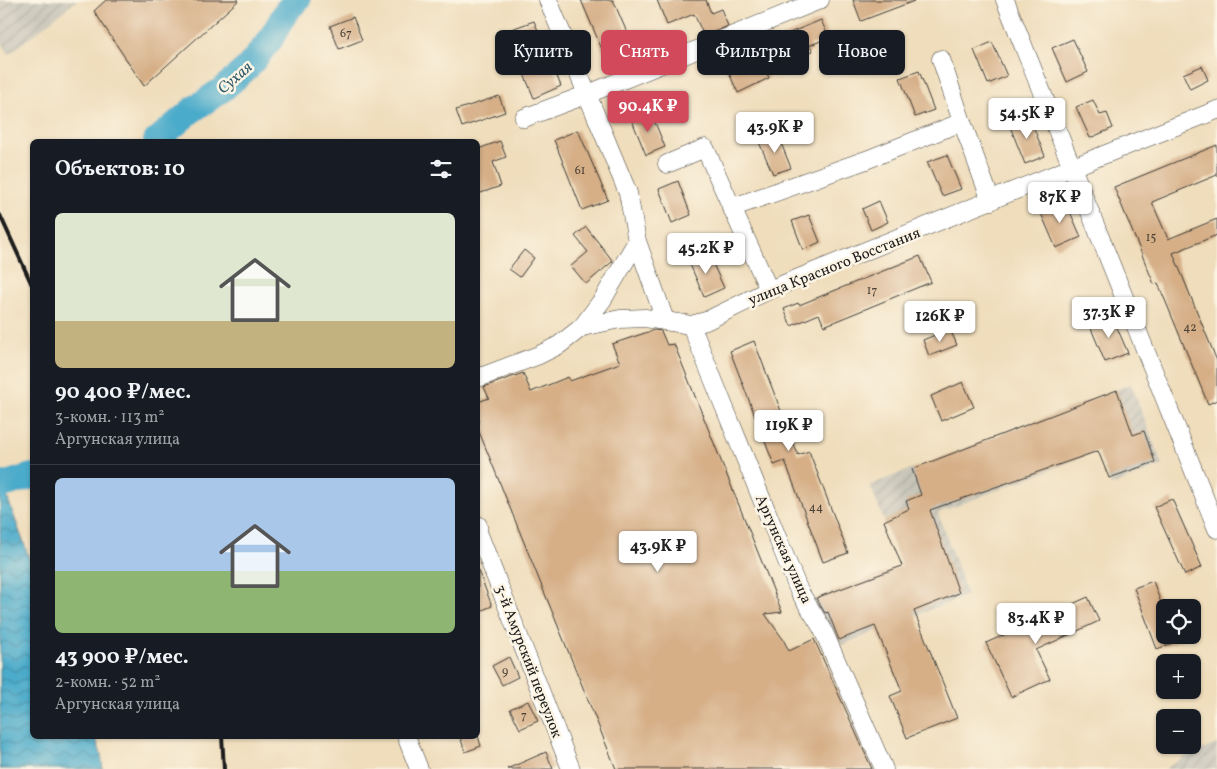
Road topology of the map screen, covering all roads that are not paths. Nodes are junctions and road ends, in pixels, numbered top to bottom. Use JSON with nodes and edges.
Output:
{"nodes":[{"id":1,"x":548,"y":0,"type":"edge"},
{"id":2,"x":820,"y":0,"type":"edge"},
{"id":3,"x":1005,"y":0,"type":"edge"},
{"id":4,"x":941,"y":59,"type":"dead end"},
{"id":5,"x":588,"y":94,"type":"junction"},
{"id":6,"x":1217,"y":110,"type":"edge"},
{"id":7,"x":524,"y":118,"type":"dead end"},
{"id":8,"x":962,"y":122,"type":"junction"},
{"id":9,"x":667,"y":164,"type":"dead end"},
{"id":10,"x":1073,"y":167,"type":"junction"},
{"id":11,"x":991,"y":201,"type":"junction"},
{"id":12,"x":731,"y":208,"type":"junction"},
{"id":13,"x":636,"y":241,"type":"junction"},
{"id":14,"x":769,"y":290,"type":"junction"},
{"id":15,"x":665,"y":320,"type":"junction"},
{"id":16,"x":691,"y":325,"type":"junction"},
{"id":17,"x":582,"y":328,"type":"junction"},
{"id":18,"x":480,"y":377,"type":"edge"},
{"id":19,"x":1217,"y":529,"type":"edge"},
{"id":20,"x":480,"y":537,"type":"edge"},
{"id":21,"x":407,"y":739,"type":"edge"},
{"id":22,"x":419,"y":769,"type":"edge"},
{"id":23,"x":571,"y":769,"type":"edge"},
{"id":24,"x":884,"y":769,"type":"edge"}],
"edges":[{"from":1,"to":5,"type":"street"},
{"from":2,"to":5,"type":"street"},
{"from":3,"to":10,"type":"street"},
{"from":4,"to":8,"type":"street"},
{"from":5,"to":7,"type":"street"},
{"from":5,"to":13,"type":"street"},
{"from":6,"to":10,"type":"street","name":"улица Красного Восстания"},
{"from":8,"to":11,"type":"street"},
{"from":8,"to":12,"type":"street"},
{"from":9,"to":12,"type":"street"},
{"from":10,"to":11,"type":"street","name":"улица Красного Восстания"},
{"from":10,"to":19,"type":"street"},
{"from":11,"to":14,"type":"street","name":"улица Красного Восстания"},
{"from":12,"to":14,"type":"street"},
{"from":13,"to":15,"type":"street"},
{"from":13,"to":17,"type":"street"},
{"from":14,"to":16,"type":"street","name":"улица Красного Восстания"},
{"from":15,"to":16,"type":"street"},
{"from":15,"to":17,"type":"street"},
{"from":16,"to":24,"type":"street","name":"Аргунская улица"},
{"from":17,"to":18,"type":"street"},
{"from":20,"to":23,"type":"street","name":"3-й Амурский переулок"},
{"from":21,"to":22,"type":"street"}]}
